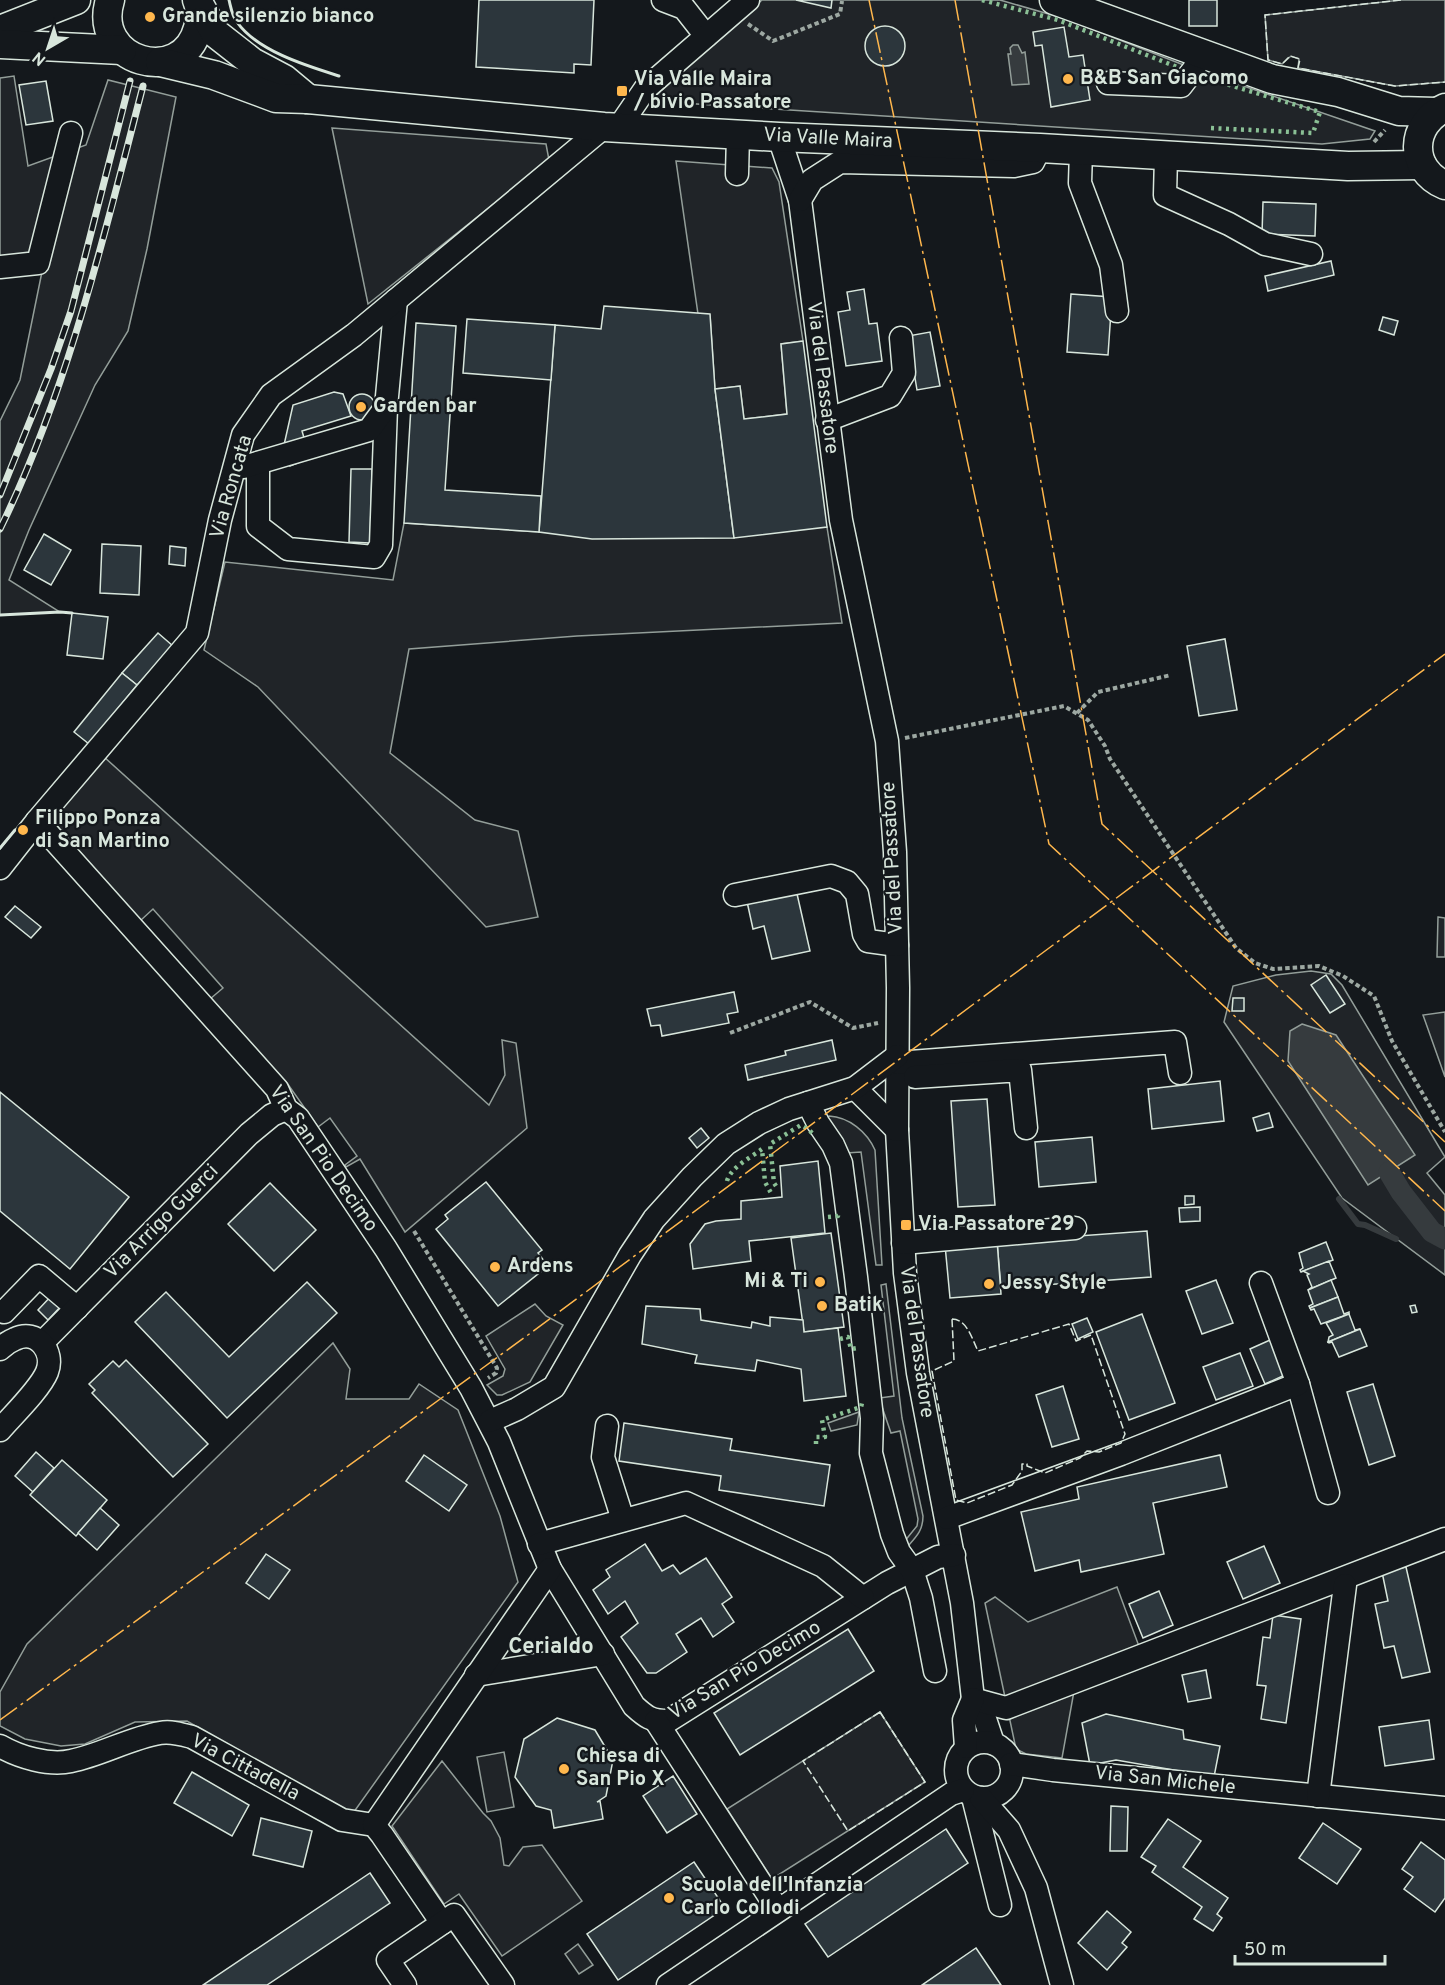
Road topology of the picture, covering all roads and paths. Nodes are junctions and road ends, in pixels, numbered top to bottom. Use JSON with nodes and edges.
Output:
{"nodes":[{"id":1,"x":76,"y":0,"type":"edge"},
{"id":2,"x":110,"y":0,"type":"edge"},
{"id":3,"x":663,"y":0,"type":"edge"},
{"id":4,"x":1054,"y":0,"type":"edge"},
{"id":5,"x":198,"y":2,"type":"edge"},
{"id":6,"x":842,"y":2,"type":"edge"},
{"id":7,"x":740,"y":7,"type":"edge"},
{"id":8,"x":0,"y":30,"type":"edge"},
{"id":9,"x":706,"y":36,"type":"junction"},
{"id":10,"x":0,"y":44,"type":"edge"},
{"id":11,"x":122,"y":50,"type":"junction"},
{"id":12,"x":1201,"y":53,"type":"junction"},
{"id":13,"x":160,"y":62,"type":"junction"},
{"id":14,"x":1108,"y":83,"type":"dead end"},
{"id":15,"x":308,"y":99,"type":"junction"},
{"id":16,"x":611,"y":127,"type":"junction"},
{"id":17,"x":1428,"y":132,"type":"edge"},
{"id":18,"x":71,"y":133,"type":"dead end"},
{"id":19,"x":738,"y":135,"type":"junction"},
{"id":20,"x":779,"y":137,"type":"junction"},
{"id":21,"x":1040,"y":148,"type":"junction"},
{"id":22,"x":1081,"y":151,"type":"junction"},
{"id":23,"x":1166,"y":156,"type":"junction"},
{"id":24,"x":737,"y":174,"type":"dead end"},
{"id":25,"x":1445,"y":184,"type":"edge"},
{"id":26,"x":800,"y":200,"type":"junction"},
{"id":27,"x":1311,"y":254,"type":"dead end"},
{"id":28,"x":0,"y":267,"type":"edge"},
{"id":29,"x":396,"y":300,"type":"junction"},
{"id":30,"x":1117,"y":311,"type":"dead end"},
{"id":31,"x":901,"y":338,"type":"dead end"},
{"id":32,"x":386,"y":407,"type":"junction"},
{"id":33,"x":827,"y":420,"type":"junction"},
{"id":34,"x":258,"y":463,"type":"junction"},
{"id":35,"x":234,"y":470,"type":"junction"},
{"id":36,"x":1170,"y":675,"type":"dead end"},
{"id":37,"x":1077,"y":713,"type":"junction"},
{"id":38,"x":886,"y":741,"type":"junction"},
{"id":39,"x":37,"y":821,"type":"junction"},
{"id":40,"x":0,"y":868,"type":"edge"},
{"id":41,"x":735,"y":895,"type":"dead end"},
{"id":42,"x":897,"y":945,"type":"junction"},
{"id":43,"x":896,"y":1019,"type":"junction"},
{"id":44,"x":730,"y":1033,"type":"dead end"},
{"id":45,"x":897,"y":1066,"type":"junction"},
{"id":46,"x":1180,"y":1073,"type":"dead end"},
{"id":47,"x":855,"y":1088,"type":"junction"},
{"id":48,"x":808,"y":1103,"type":"junction"},
{"id":49,"x":286,"y":1109,"type":"junction"},
{"id":50,"x":1026,"y":1128,"type":"dead end"},
{"id":51,"x":897,"y":1130,"type":"junction"},
{"id":52,"x":1445,"y":1132,"type":"edge"},
{"id":53,"x":1075,"y":1228,"type":"dead end"},
{"id":54,"x":414,"y":1231,"type":"dead end"},
{"id":55,"x":903,"y":1243,"type":"junction"},
{"id":56,"x":1262,"y":1283,"type":"dead end"},
{"id":57,"x":78,"y":1308,"type":"junction"},
{"id":58,"x":4,"y":1312,"type":"dead end"},
{"id":59,"x":43,"y":1342,"type":"junction"},
{"id":60,"x":0,"y":1349,"type":"edge"},
{"id":61,"x":482,"y":1382,"type":"dead end"},
{"id":62,"x":1298,"y":1384,"type":"junction"},
{"id":63,"x":490,"y":1421,"type":"junction"},
{"id":64,"x":607,"y":1426,"type":"dead end"},
{"id":65,"x":0,"y":1430,"type":"edge"},
{"id":66,"x":1328,"y":1493,"type":"dead end"},
{"id":67,"x":947,"y":1518,"type":"junction"},
{"id":68,"x":623,"y":1520,"type":"junction"},
{"id":69,"x":1445,"y":1539,"type":"edge"},
{"id":70,"x":539,"y":1544,"type":"junction"},
{"id":71,"x":954,"y":1555,"type":"junction"},
{"id":72,"x":550,"y":1569,"type":"junction"},
{"id":73,"x":912,"y":1570,"type":"junction"},
{"id":74,"x":1345,"y":1585,"type":"dead end"},
{"id":75,"x":863,"y":1598,"type":"junction"},
{"id":76,"x":603,"y":1654,"type":"junction"},
{"id":77,"x":935,"y":1671,"type":"dead end"},
{"id":78,"x":476,"y":1675,"type":"junction"},
{"id":79,"x":973,"y":1699,"type":"junction"},
{"id":80,"x":656,"y":1721,"type":"junction"},
{"id":81,"x":993,"y":1743,"type":"junction"},
{"id":82,"x":0,"y":1746,"type":"edge"},
{"id":83,"x":966,"y":1748,"type":"junction"},
{"id":84,"x":1010,"y":1774,"type":"junction"},
{"id":85,"x":973,"y":1795,"type":"junction"},
{"id":86,"x":1318,"y":1796,"type":"junction"},
{"id":87,"x":1445,"y":1808,"type":"edge"},
{"id":88,"x":374,"y":1825,"type":"junction"},
{"id":89,"x":1009,"y":1830,"type":"junction"},
{"id":90,"x":999,"y":1905,"type":"dead end"},
{"id":91,"x":778,"y":1910,"type":"junction"},
{"id":92,"x":442,"y":1923,"type":"junction"},
{"id":93,"x":405,"y":1985,"type":"edge"},
{"id":94,"x":503,"y":1985,"type":"edge"},
{"id":95,"x":668,"y":1985,"type":"edge"},
{"id":96,"x":1062,"y":1985,"type":"edge"}],
"edges":[{"from":1,"to":8,"type":"main road"},
{"from":2,"to":11,"type":"main road"},
{"from":3,"to":9,"type":"street"},
{"from":4,"to":12,"type":"main road"},
{"from":5,"to":13,"type":"main road"},
{"from":5,"to":15,"type":"main road"},
{"from":6,"to":7,"type":"path"},
{"from":7,"to":9,"type":"street","name":"Via Roncata"},
{"from":9,"to":16,"type":"street","name":"Via Roncata"},
{"from":10,"to":11,"type":"main road"},
{"from":11,"to":13,"type":"main road","name":"Via Valle Maira"},
{"from":12,"to":14,"type":"street"},
{"from":12,"to":17,"type":"main road"},
{"from":13,"to":15,"type":"main road","name":"Via Valle Maira"},
{"from":15,"to":16,"type":"main road","name":"Via Valle Maira"},
{"from":16,"to":19,"type":"main road","name":"Via Valle Maira"},
{"from":16,"to":29,"type":"street","name":"Via Roncata"},
{"from":17,"to":23,"type":"main road","name":"Via Valle Maira"},
{"from":17,"to":25,"type":"main road"},
{"from":18,"to":28,"type":"street"},
{"from":19,"to":20,"type":"main road","name":"Via Valle Maira"},
{"from":19,"to":24,"type":"street"},
{"from":20,"to":21,"type":"main road","name":"Via Valle Maira"},
{"from":20,"to":26,"type":"street","name":"Via del Passatore"},
{"from":21,"to":22,"type":"main road","name":"Via Valle Maira"},
{"from":21,"to":26,"type":"street"},
{"from":22,"to":23,"type":"main road","name":"Via Valle Maira"},
{"from":22,"to":30,"type":"street"},
{"from":23,"to":27,"type":"street"},
{"from":26,"to":33,"type":"street","name":"Via del Passatore"},
{"from":29,"to":32,"type":"street"},
{"from":29,"to":35,"type":"street","name":"Via Roncata"},
{"from":31,"to":33,"type":"street"},
{"from":32,"to":34,"type":"street"},
{"from":32,"to":34,"type":"street"},
{"from":33,"to":38,"type":"street","name":"Via del Passatore"},
{"from":34,"to":35,"type":"street"},
{"from":35,"to":39,"type":"street","name":"Via Roncata"},
{"from":36,"to":37,"type":"path"},
{"from":37,"to":38,"type":"path"},
{"from":37,"to":52,"type":"path"},
{"from":38,"to":42,"type":"street","name":"Via del Passatore"},
{"from":39,"to":40,"type":"street","name":"Via Roncata"},
{"from":39,"to":49,"type":"street","name":"Via San Pio Decimo"},
{"from":41,"to":42,"type":"street"},
{"from":42,"to":43,"type":"street","name":"Via del Passatore"},
{"from":43,"to":44,"type":"path"},
{"from":43,"to":45,"type":"street","name":"Via del Passatore"},
{"from":45,"to":46,"type":"street"},
{"from":45,"to":47,"type":"street"},
{"from":45,"to":50,"type":"street"},
{"from":45,"to":51,"type":"street","name":"Via del Passatore"},
{"from":47,"to":48,"type":"street"},
{"from":47,"to":51,"type":"street"},
{"from":48,"to":63,"type":"street"},
{"from":48,"to":73,"type":"street"},
{"from":49,"to":57,"type":"street","name":"Via Arrigo Guerci"},
{"from":49,"to":63,"type":"street","name":"Via San Pio Decimo"},
{"from":51,"to":55,"type":"street","name":"Via del Passatore"},
{"from":53,"to":55,"type":"street"},
{"from":54,"to":61,"type":"path"},
{"from":55,"to":67,"type":"street","name":"Via del Passatore"},
{"from":56,"to":62,"type":"street"},
{"from":57,"to":58,"type":"street"},
{"from":57,"to":59,"type":"street","name":"Via Arrigo Guerci"},
{"from":59,"to":60,"type":"street"},
{"from":59,"to":65,"type":"street"},
{"from":62,"to":66,"type":"street"},
{"from":62,"to":67,"type":"street"},
{"from":63,"to":70,"type":"street","name":"Via San Pio Decimo"},
{"from":64,"to":68,"type":"street"},
{"from":67,"to":71,"type":"street","name":"Via del Passatore"},
{"from":68,"to":70,"type":"street"},
{"from":68,"to":75,"type":"street"},
{"from":69,"to":79,"type":"street"},
{"from":70,"to":72,"type":"street","name":"Via San Pio Decimo"},
{"from":71,"to":73,"type":"street","name":"Via San Pio Decimo"},
{"from":71,"to":79,"type":"street","name":"Via del Passatore"},
{"from":72,"to":76,"type":"street","name":"Via San Pio Decimo"},
{"from":72,"to":78,"type":"street"},
{"from":73,"to":75,"type":"street","name":"Via San Pio Decimo"},
{"from":73,"to":77,"type":"street"},
{"from":74,"to":86,"type":"street"},
{"from":75,"to":80,"type":"street","name":"Via San Pio Decimo"},
{"from":76,"to":78,"type":"street"},
{"from":76,"to":80,"type":"street","name":"Via San Pio Decimo"},
{"from":78,"to":88,"type":"street"},
{"from":79,"to":81,"type":"street","name":"Via del Passatore"},
{"from":79,"to":83,"type":"street","name":"Via del Passatore"},
{"from":80,"to":91,"type":"street"},
{"from":81,"to":83,"type":"street"},
{"from":81,"to":84,"type":"street"},
{"from":82,"to":88,"type":"street","name":"Via Cittadella"},
{"from":83,"to":85,"type":"street"},
{"from":84,"to":85,"type":"street"},
{"from":84,"to":86,"type":"street","name":"Via San Michele"},
{"from":84,"to":89,"type":"street"},
{"from":85,"to":89,"type":"street"},
{"from":85,"to":90,"type":"street"},
{"from":85,"to":91,"type":"street"},
{"from":86,"to":87,"type":"street","name":"Via San Michele"},
{"from":88,"to":92,"type":"street"},
{"from":89,"to":96,"type":"street"},
{"from":91,"to":95,"type":"street"},
{"from":92,"to":93,"type":"street"},
{"from":92,"to":94,"type":"street"}]}
